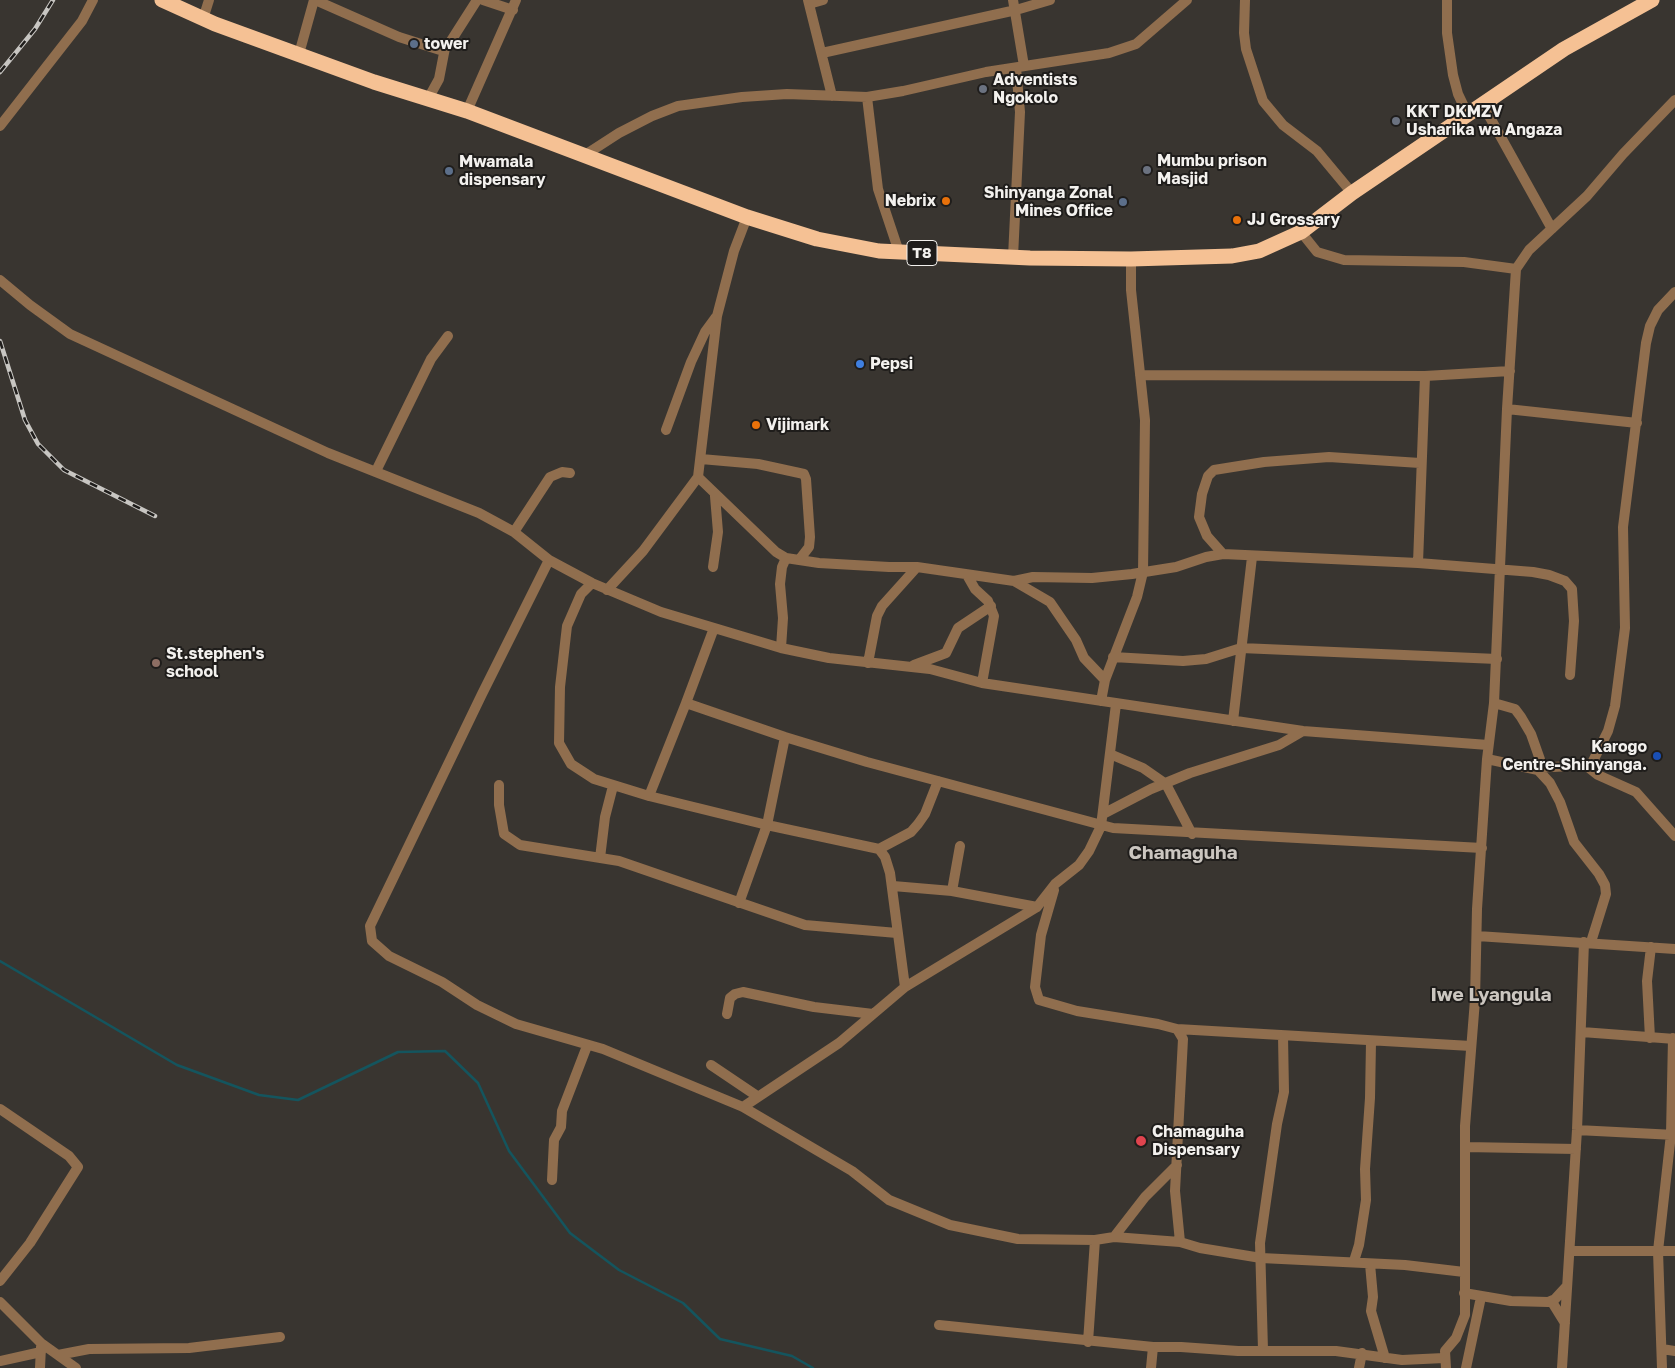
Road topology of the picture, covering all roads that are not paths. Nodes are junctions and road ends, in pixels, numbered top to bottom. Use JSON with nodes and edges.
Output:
{"nodes":[{"id":1,"x":93,"y":0,"type":"edge"},
{"id":2,"x":162,"y":0,"type":"edge"},
{"id":3,"x":209,"y":0,"type":"edge"},
{"id":4,"x":314,"y":0,"type":"edge"},
{"id":5,"x":477,"y":0,"type":"edge"},
{"id":6,"x":483,"y":0,"type":"edge"},
{"id":7,"x":823,"y":0,"type":"edge"},
{"id":8,"x":1050,"y":0,"type":"edge"},
{"id":9,"x":1187,"y":0,"type":"edge"},
{"id":10,"x":1245,"y":0,"type":"edge"},
{"id":11,"x":1447,"y":0,"type":"edge"},
{"id":12,"x":1652,"y":0,"type":"edge"},
{"id":13,"x":809,"y":2,"type":"edge"},
{"id":14,"x":514,"y":5,"type":"edge"},
{"id":15,"x":1014,"y":5,"type":"edge"},
{"id":16,"x":203,"y":19,"type":"junction"},
{"id":17,"x":445,"y":48,"type":"junction"},
{"id":18,"x":822,"y":53,"type":"junction"},
{"id":19,"x":299,"y":54,"type":"junction"},
{"id":20,"x":1020,"y":67,"type":"junction"},
{"id":21,"x":832,"y":96,"type":"junction"},
{"id":22,"x":867,"y":97,"type":"junction"},
{"id":23,"x":428,"y":99,"type":"junction"},
{"id":24,"x":1675,"y":100,"type":"edge"},
{"id":25,"x":1483,"y":105,"type":"junction"},
{"id":26,"x":467,"y":111,"type":"junction"},
{"id":27,"x":1468,"y":115,"type":"junction"},
{"id":28,"x":0,"y":126,"type":"edge"},
{"id":29,"x":585,"y":154,"type":"junction"},
{"id":30,"x":1352,"y":193,"type":"junction"},
{"id":31,"x":747,"y":217,"type":"junction"},
{"id":32,"x":1552,"y":229,"type":"junction"},
{"id":33,"x":1300,"y":232,"type":"junction"},
{"id":34,"x":898,"y":252,"type":"junction"},
{"id":35,"x":1013,"y":257,"type":"junction"},
{"id":36,"x":1131,"y":259,"type":"junction"},
{"id":37,"x":1516,"y":270,"type":"junction"},
{"id":38,"x":0,"y":280,"type":"edge"},
{"id":39,"x":1675,"y":292,"type":"edge"},
{"id":40,"x":717,"y":316,"type":"junction"},
{"id":41,"x":448,"y":336,"type":"dead end"},
{"id":42,"x":1510,"y":371,"type":"junction"},
{"id":43,"x":1140,"y":375,"type":"junction"},
{"id":44,"x":1425,"y":376,"type":"junction"},
{"id":45,"x":1507,"y":409,"type":"junction"},
{"id":46,"x":1637,"y":423,"type":"junction"},
{"id":47,"x":666,"y":430,"type":"dead end"},
{"id":48,"x":701,"y":459,"type":"junction"},
{"id":49,"x":1420,"y":463,"type":"junction"},
{"id":50,"x":376,"y":471,"type":"junction"},
{"id":51,"x":570,"y":473,"type":"dead end"},
{"id":52,"x":698,"y":477,"type":"junction"},
{"id":53,"x":715,"y":496,"type":"junction"},
{"id":54,"x":514,"y":532,"type":"junction"},
{"id":55,"x":1223,"y":554,"type":"junction"},
{"id":56,"x":1252,"y":557,"type":"junction"},
{"id":57,"x":786,"y":558,"type":"junction"},
{"id":58,"x":549,"y":560,"type":"junction"},
{"id":59,"x":800,"y":560,"type":"junction"},
{"id":60,"x":1418,"y":563,"type":"junction"},
{"id":61,"x":713,"y":567,"type":"dead end"},
{"id":62,"x":917,"y":567,"type":"junction"},
{"id":63,"x":1501,"y":569,"type":"junction"},
{"id":64,"x":1143,"y":572,"type":"junction"},
{"id":65,"x":967,"y":575,"type":"junction"},
{"id":66,"x":1037,"y":577,"type":"junction"},
{"id":67,"x":1014,"y":581,"type":"junction"},
{"id":68,"x":592,"y":583,"type":"junction"},
{"id":69,"x":607,"y":590,"type":"junction"},
{"id":70,"x":1047,"y":600,"type":"junction"},
{"id":71,"x":991,"y":606,"type":"junction"},
{"id":72,"x":714,"y":628,"type":"junction"},
{"id":73,"x":781,"y":648,"type":"junction"},
{"id":74,"x":1241,"y":648,"type":"junction"},
{"id":75,"x":1113,"y":657,"type":"junction"},
{"id":76,"x":1497,"y":659,"type":"junction"},
{"id":77,"x":868,"y":663,"type":"junction"},
{"id":78,"x":908,"y":666,"type":"junction"},
{"id":79,"x":1570,"y":675,"type":"dead end"},
{"id":80,"x":1105,"y":680,"type":"junction"},
{"id":81,"x":982,"y":683,"type":"junction"},
{"id":82,"x":1101,"y":701,"type":"junction"},
{"id":83,"x":1494,"y":702,"type":"junction"},
{"id":84,"x":686,"y":703,"type":"junction"},
{"id":85,"x":1116,"y":704,"type":"junction"},
{"id":86,"x":1233,"y":721,"type":"junction"},
{"id":87,"x":1303,"y":732,"type":"junction"},
{"id":88,"x":785,"y":737,"type":"junction"},
{"id":89,"x":1488,"y":745,"type":"junction"},
{"id":90,"x":1110,"y":754,"type":"junction"},
{"id":91,"x":1487,"y":759,"type":"junction"},
{"id":92,"x":1588,"y":767,"type":"junction"},
{"id":93,"x":1538,"y":768,"type":"junction"},
{"id":94,"x":938,"y":781,"type":"junction"},
{"id":95,"x":1166,"y":784,"type":"junction"},
{"id":96,"x":499,"y":785,"type":"dead end"},
{"id":97,"x":613,"y":786,"type":"junction"},
{"id":98,"x":649,"y":796,"type":"junction"},
{"id":99,"x":1103,"y":814,"type":"junction"},
{"id":100,"x":767,"y":825,"type":"junction"},
{"id":101,"x":1101,"y":826,"type":"junction"},
{"id":102,"x":1192,"y":834,"type":"junction"},
{"id":103,"x":1675,"y":836,"type":"edge"},
{"id":104,"x":960,"y":846,"type":"dead end"},
{"id":105,"x":878,"y":848,"type":"junction"},
{"id":106,"x":1482,"y":848,"type":"junction"},
{"id":107,"x":600,"y":858,"type":"junction"},
{"id":108,"x":1055,"y":884,"type":"junction"},
{"id":109,"x":893,"y":886,"type":"junction"},
{"id":110,"x":952,"y":891,"type":"junction"},
{"id":111,"x":739,"y":903,"type":"junction"},
{"id":112,"x":1037,"y":907,"type":"junction"},
{"id":113,"x":896,"y":933,"type":"junction"},
{"id":114,"x":1477,"y":936,"type":"junction"},
{"id":115,"x":1588,"y":942,"type":"junction"},
{"id":116,"x":1651,"y":947,"type":"junction"},
{"id":117,"x":1675,"y":949,"type":"edge"},
{"id":118,"x":905,"y":988,"type":"junction"},
{"id":119,"x":727,"y":1014,"type":"dead end"},
{"id":120,"x":873,"y":1014,"type":"junction"},
{"id":121,"x":1177,"y":1029,"type":"junction"},
{"id":122,"x":1582,"y":1032,"type":"junction"},
{"id":123,"x":1282,"y":1036,"type":"junction"},
{"id":124,"x":1650,"y":1038,"type":"junction"},
{"id":125,"x":1674,"y":1039,"type":"edge"},
{"id":126,"x":1371,"y":1042,"type":"junction"},
{"id":127,"x":586,"y":1046,"type":"junction"},
{"id":128,"x":1471,"y":1046,"type":"junction"},
{"id":129,"x":711,"y":1065,"type":"dead end"},
{"id":130,"x":757,"y":1096,"type":"junction"},
{"id":131,"x":743,"y":1107,"type":"junction"},
{"id":132,"x":1,"y":1111,"type":"edge"},
{"id":133,"x":1577,"y":1130,"type":"junction"},
{"id":134,"x":1673,"y":1134,"type":"edge"},
{"id":135,"x":1465,"y":1147,"type":"junction"},
{"id":136,"x":1576,"y":1149,"type":"junction"},
{"id":137,"x":1177,"y":1165,"type":"junction"},
{"id":138,"x":552,"y":1180,"type":"dead end"},
{"id":139,"x":1114,"y":1238,"type":"junction"},
{"id":140,"x":1095,"y":1240,"type":"junction"},
{"id":141,"x":1180,"y":1242,"type":"junction"},
{"id":142,"x":1570,"y":1251,"type":"junction"},
{"id":143,"x":1658,"y":1251,"type":"junction"},
{"id":144,"x":1675,"y":1251,"type":"edge"},
{"id":145,"x":1260,"y":1258,"type":"junction"},
{"id":146,"x":1354,"y":1261,"type":"junction"},
{"id":147,"x":1370,"y":1264,"type":"junction"},
{"id":148,"x":1464,"y":1272,"type":"junction"},
{"id":149,"x":0,"y":1281,"type":"edge"},
{"id":150,"x":1567,"y":1286,"type":"junction"},
{"id":151,"x":1464,"y":1293,"type":"junction"},
{"id":152,"x":1481,"y":1297,"type":"junction"},
{"id":153,"x":0,"y":1302,"type":"edge"},
{"id":154,"x":1552,"y":1302,"type":"junction"},
{"id":155,"x":1565,"y":1323,"type":"junction"},
{"id":156,"x":939,"y":1325,"type":"dead end"},
{"id":157,"x":280,"y":1337,"type":"dead end"},
{"id":158,"x":1088,"y":1342,"type":"junction"},
{"id":159,"x":41,"y":1348,"type":"junction"},
{"id":160,"x":1153,"y":1348,"type":"junction"},
{"id":161,"x":1662,"y":1349,"type":"junction"},
{"id":162,"x":1263,"y":1350,"type":"junction"},
{"id":163,"x":1675,"y":1351,"type":"edge"},
{"id":164,"x":1362,"y":1353,"type":"junction"},
{"id":165,"x":58,"y":1355,"type":"junction"},
{"id":166,"x":1385,"y":1358,"type":"junction"},
{"id":167,"x":0,"y":1361,"type":"edge"},
{"id":168,"x":1445,"y":1363,"type":"edge"},
{"id":169,"x":40,"y":1368,"type":"edge"},
{"id":170,"x":76,"y":1368,"type":"edge"},
{"id":171,"x":1151,"y":1368,"type":"edge"},
{"id":172,"x":1360,"y":1368,"type":"edge"},
{"id":173,"x":1466,"y":1368,"type":"edge"},
{"id":174,"x":1562,"y":1368,"type":"edge"},
{"id":175,"x":1662,"y":1368,"type":"edge"}],
"edges":[{"from":1,"to":28,"type":"street"},
{"from":2,"to":16,"type":"highway","number":"T8"},
{"from":3,"to":16,"type":"street"},
{"from":4,"to":17,"type":"street"},
{"from":4,"to":19,"type":"street"},
{"from":5,"to":17,"type":"street"},
{"from":6,"to":14,"type":"street"},
{"from":7,"to":13,"type":"street"},
{"from":8,"to":15,"type":"street"},
{"from":9,"to":20,"type":"street"},
{"from":10,"to":30,"type":"street"},
{"from":11,"to":27,"type":"street"},
{"from":12,"to":25,"type":"highway","number":"T8"},
{"from":13,"to":18,"type":"street"},
{"from":14,"to":26,"type":"street"},
{"from":15,"to":18,"type":"street"},
{"from":15,"to":20,"type":"street"},
{"from":16,"to":19,"type":"highway","number":"T8"},
{"from":17,"to":23,"type":"street"},
{"from":18,"to":21,"type":"street"},
{"from":19,"to":23,"type":"highway","number":"T8"},
{"from":20,"to":22,"type":"street"},
{"from":20,"to":35,"type":"street"},
{"from":21,"to":22,"type":"street"},
{"from":21,"to":29,"type":"street"},
{"from":22,"to":34,"type":"street"},
{"from":23,"to":26,"type":"highway","number":"T8"},
{"from":24,"to":32,"type":"street"},
{"from":25,"to":27,"type":"highway","number":"T8"},
{"from":25,"to":32,"type":"street"},
{"from":26,"to":29,"type":"highway","number":"T8"},
{"from":27,"to":30,"type":"highway","number":"T8"},
{"from":29,"to":31,"type":"highway","number":"T8"},
{"from":30,"to":33,"type":"highway","number":"T8"},
{"from":31,"to":34,"type":"highway","number":"T8"},
{"from":31,"to":40,"type":"street"},
{"from":32,"to":37,"type":"street"},
{"from":33,"to":36,"type":"highway","number":"T8"},
{"from":33,"to":37,"type":"street"},
{"from":34,"to":35,"type":"highway","number":"T8"},
{"from":35,"to":36,"type":"highway","number":"T8"},
{"from":36,"to":43,"type":"street"},
{"from":37,"to":42,"type":"street"},
{"from":38,"to":50,"type":"street"},
{"from":39,"to":46,"type":"street"},
{"from":40,"to":47,"type":"street"},
{"from":40,"to":48,"type":"street"},
{"from":41,"to":50,"type":"street"},
{"from":42,"to":44,"type":"street"},
{"from":42,"to":45,"type":"street"},
{"from":43,"to":44,"type":"street"},
{"from":43,"to":64,"type":"street"},
{"from":44,"to":49,"type":"street"},
{"from":45,"to":46,"type":"street"},
{"from":45,"to":63,"type":"street"},
{"from":46,"to":92,"type":"street"},
{"from":48,"to":52,"type":"street"},
{"from":48,"to":59,"type":"street"},
{"from":49,"to":55,"type":"street"},
{"from":49,"to":60,"type":"street"},
{"from":50,"to":54,"type":"street"},
{"from":51,"to":54,"type":"street"},
{"from":52,"to":53,"type":"street"},
{"from":52,"to":69,"type":"street"},
{"from":53,"to":57,"type":"street"},
{"from":53,"to":61,"type":"street"},
{"from":54,"to":58,"type":"street"},
{"from":55,"to":56,"type":"street"},
{"from":55,"to":64,"type":"street"},
{"from":56,"to":60,"type":"street"},
{"from":56,"to":74,"type":"street"},
{"from":57,"to":59,"type":"street"},
{"from":57,"to":73,"type":"street"},
{"from":58,"to":68,"type":"street"},
{"from":58,"to":127,"type":"street"},
{"from":59,"to":62,"type":"street"},
{"from":60,"to":63,"type":"street"},
{"from":62,"to":65,"type":"street"},
{"from":62,"to":77,"type":"street"},
{"from":63,"to":76,"type":"street"},
{"from":63,"to":79,"type":"street"},
{"from":64,"to":66,"type":"street"},
{"from":64,"to":75,"type":"street"},
{"from":65,"to":67,"type":"street"},
{"from":65,"to":71,"type":"street"},
{"from":66,"to":67,"type":"street"},
{"from":66,"to":70,"type":"street"},
{"from":67,"to":70,"type":"street"},
{"from":68,"to":69,"type":"street"},
{"from":68,"to":97,"type":"street"},
{"from":69,"to":72,"type":"street"},
{"from":70,"to":80,"type":"street"},
{"from":71,"to":78,"type":"street"},
{"from":71,"to":81,"type":"street"},
{"from":72,"to":73,"type":"street"},
{"from":72,"to":84,"type":"street"},
{"from":73,"to":77,"type":"street"},
{"from":74,"to":75,"type":"street"},
{"from":74,"to":76,"type":"street"},
{"from":74,"to":86,"type":"street"},
{"from":75,"to":80,"type":"street"},
{"from":76,"to":83,"type":"street"},
{"from":77,"to":78,"type":"street"},
{"from":78,"to":81,"type":"street"},
{"from":80,"to":82,"type":"street"},
{"from":81,"to":82,"type":"street"},
{"from":82,"to":85,"type":"street"},
{"from":83,"to":89,"type":"street"},
{"from":83,"to":93,"type":"street"},
{"from":84,"to":88,"type":"street"},
{"from":84,"to":98,"type":"street"},
{"from":85,"to":86,"type":"street"},
{"from":85,"to":90,"type":"street"},
{"from":86,"to":87,"type":"street"},
{"from":87,"to":89,"type":"street"},
{"from":87,"to":95,"type":"street"},
{"from":88,"to":94,"type":"street"},
{"from":88,"to":100,"type":"street"},
{"from":89,"to":91,"type":"street"},
{"from":90,"to":95,"type":"street"},
{"from":90,"to":99,"type":"street"},
{"from":91,"to":93,"type":"street"},
{"from":91,"to":106,"type":"street"},
{"from":92,"to":93,"type":"street"},
{"from":92,"to":103,"type":"street"},
{"from":93,"to":115,"type":"street"},
{"from":94,"to":101,"type":"street"},
{"from":94,"to":105,"type":"street"},
{"from":95,"to":99,"type":"street"},
{"from":95,"to":102,"type":"street"},
{"from":96,"to":107,"type":"street"},
{"from":97,"to":98,"type":"street"},
{"from":97,"to":107,"type":"street"},
{"from":98,"to":100,"type":"street"},
{"from":99,"to":101,"type":"street"},
{"from":100,"to":105,"type":"street"},
{"from":100,"to":111,"type":"street"},
{"from":101,"to":102,"type":"street"},
{"from":101,"to":108,"type":"street"},
{"from":102,"to":106,"type":"street"},
{"from":104,"to":110,"type":"street"},
{"from":105,"to":109,"type":"street"},
{"from":106,"to":114,"type":"street"},
{"from":107,"to":111,"type":"street"},
{"from":108,"to":112,"type":"street"},
{"from":108,"to":121,"type":"street"},
{"from":109,"to":110,"type":"street"},
{"from":109,"to":113,"type":"street"},
{"from":110,"to":112,"type":"street"},
{"from":111,"to":113,"type":"street"},
{"from":112,"to":118,"type":"street"},
{"from":113,"to":118,"type":"street"},
{"from":114,"to":115,"type":"street"},
{"from":114,"to":128,"type":"street"},
{"from":115,"to":116,"type":"street"},
{"from":115,"to":122,"type":"street"},
{"from":116,"to":117,"type":"street"},
{"from":116,"to":124,"type":"street"},
{"from":118,"to":120,"type":"street"},
{"from":119,"to":120,"type":"street"},
{"from":120,"to":130,"type":"street"},
{"from":121,"to":123,"type":"street"},
{"from":121,"to":137,"type":"street"},
{"from":122,"to":124,"type":"street"},
{"from":122,"to":133,"type":"street"},
{"from":123,"to":126,"type":"street"},
{"from":123,"to":145,"type":"street"},
{"from":124,"to":125,"type":"street"},
{"from":125,"to":134,"type":"street"},
{"from":126,"to":128,"type":"street"},
{"from":126,"to":146,"type":"street"},
{"from":127,"to":131,"type":"street"},
{"from":127,"to":138,"type":"street"},
{"from":128,"to":135,"type":"street"},
{"from":129,"to":130,"type":"street"},
{"from":130,"to":131,"type":"street"},
{"from":131,"to":140,"type":"street"},
{"from":132,"to":149,"type":"street"},
{"from":133,"to":134,"type":"street"},
{"from":133,"to":136,"type":"street"},
{"from":134,"to":143,"type":"street"},
{"from":135,"to":136,"type":"street"},
{"from":135,"to":148,"type":"street"},
{"from":136,"to":142,"type":"street"},
{"from":137,"to":139,"type":"street"},
{"from":137,"to":141,"type":"street"},
{"from":139,"to":140,"type":"street"},
{"from":139,"to":141,"type":"street"},
{"from":140,"to":158,"type":"street"},
{"from":141,"to":145,"type":"street"},
{"from":142,"to":143,"type":"street"},
{"from":142,"to":150,"type":"street"},
{"from":143,"to":144,"type":"street"},
{"from":143,"to":161,"type":"street"},
{"from":145,"to":146,"type":"street"},
{"from":145,"to":162,"type":"street"},
{"from":146,"to":147,"type":"street"},
{"from":147,"to":148,"type":"street"},
{"from":147,"to":166,"type":"street"},
{"from":148,"to":151,"type":"street"},
{"from":150,"to":154,"type":"street"},
{"from":150,"to":155,"type":"street"},
{"from":151,"to":152,"type":"street"},
{"from":151,"to":168,"type":"street"},
{"from":152,"to":154,"type":"street"},
{"from":152,"to":173,"type":"street"},
{"from":153,"to":159,"type":"street"},
{"from":154,"to":155,"type":"street"},
{"from":155,"to":174,"type":"street"},
{"from":156,"to":158,"type":"street"},
{"from":157,"to":165,"type":"street"},
{"from":158,"to":160,"type":"street"},
{"from":159,"to":165,"type":"street"},
{"from":159,"to":167,"type":"street"},
{"from":159,"to":169,"type":"street"},
{"from":160,"to":162,"type":"street"},
{"from":160,"to":171,"type":"street"},
{"from":161,"to":163,"type":"street"},
{"from":161,"to":175,"type":"street"},
{"from":162,"to":164,"type":"street"},
{"from":164,"to":166,"type":"street"},
{"from":164,"to":172,"type":"street"},
{"from":165,"to":170,"type":"street"},
{"from":166,"to":168,"type":"street"}]}
